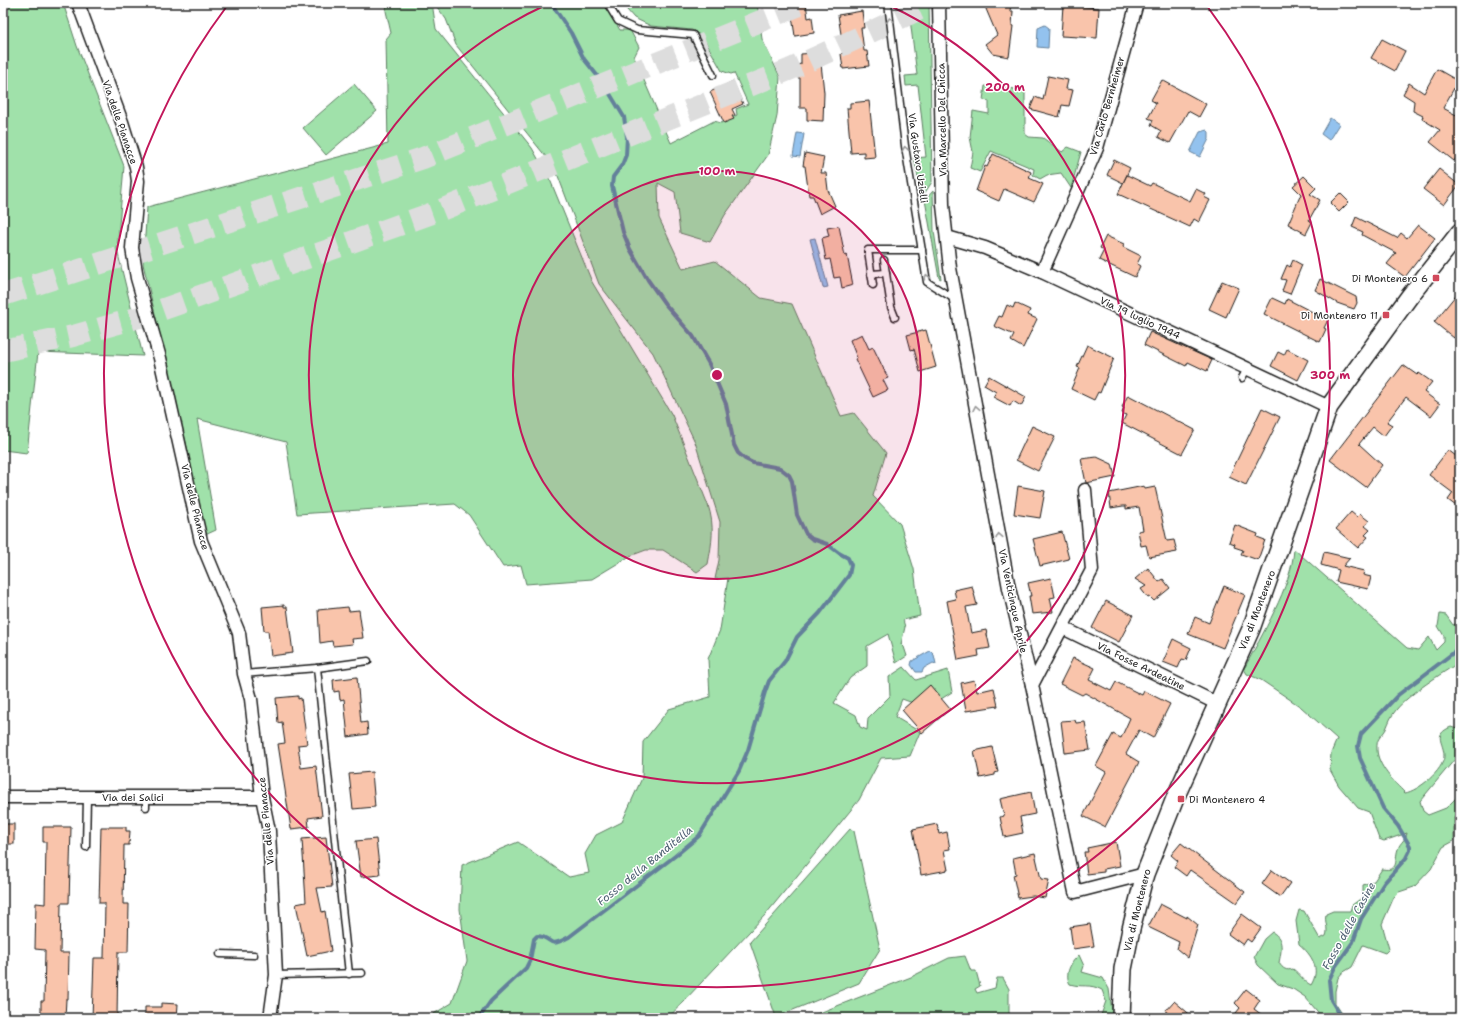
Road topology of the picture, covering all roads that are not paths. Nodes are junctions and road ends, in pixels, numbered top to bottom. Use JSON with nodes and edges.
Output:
{"nodes":[{"id":1,"x":78,"y":3,"type":"edge"},
{"id":2,"x":607,"y":3,"type":"edge"},
{"id":3,"x":888,"y":3,"type":"edge"},
{"id":4,"x":939,"y":3,"type":"edge"},
{"id":5,"x":1137,"y":3,"type":"edge"},
{"id":6,"x":713,"y":75,"type":"dead end"},
{"id":7,"x":1460,"y":232,"type":"edge"},
{"id":8,"x":947,"y":237,"type":"junction"},
{"id":9,"x":922,"y":250,"type":"junction"},
{"id":10,"x":884,"y":260,"type":"dead end"},
{"id":11,"x":1042,"y":272,"type":"junction"},
{"id":12,"x":886,"y":273,"type":"junction"},
{"id":13,"x":871,"y":274,"type":"junction"},
{"id":14,"x":873,"y":285,"type":"dead end"},
{"id":15,"x":956,"y":300,"type":"junction"},
{"id":16,"x":895,"y":317,"type":"dead end"},
{"id":17,"x":1329,"y":407,"type":"junction"},
{"id":18,"x":1084,"y":490,"type":"dead end"},
{"id":19,"x":1063,"y":628,"type":"junction"},
{"id":20,"x":368,"y":661,"type":"dead end"},
{"id":21,"x":317,"y":668,"type":"junction"},
{"id":22,"x":244,"y":674,"type":"junction"},
{"id":23,"x":1032,"y":685,"type":"junction"},
{"id":24,"x":1218,"y":704,"type":"junction"},
{"id":25,"x":3,"y":797,"type":"edge"},
{"id":26,"x":87,"y":797,"type":"junction"},
{"id":27,"x":262,"y":797,"type":"junction"},
{"id":28,"x":86,"y":847,"type":"dead end"},
{"id":29,"x":1145,"y":874,"type":"junction"},
{"id":30,"x":220,"y":954,"type":"dead end"},
{"id":31,"x":254,"y":956,"type":"dead end"},
{"id":32,"x":349,"y":974,"type":"junction"},
{"id":33,"x":362,"y":974,"type":"dead end"},
{"id":34,"x":276,"y":975,"type":"junction"},
{"id":35,"x":270,"y":1018,"type":"edge"},
{"id":36,"x":1121,"y":1018,"type":"edge"}],
"edges":[{"from":1,"to":22,"type":"street","name":"Via delle Pianacce"},
{"from":2,"to":6,"type":"lane"},
{"from":9,"to":3,"type":"lane","name":"Via Gustavo Uzielli","one_way":true},
{"from":4,"to":8,"type":"street","name":"Via Marcello Del Chicca"},
{"from":5,"to":11,"type":"street","name":"Via Carlo Bernheimer"},
{"from":7,"to":17,"type":"street","name":"Via di Montenero"},
{"from":8,"to":11,"type":"street","name":"Via 19 luglio 1944"},
{"from":8,"to":15,"type":"street","name":"Via Venticinque Aprile"},
{"from":9,"to":13,"type":"lane"},
{"from":15,"to":9,"type":"lane","name":"Via Gustavo Uzielli","one_way":true},
{"from":10,"to":12,"type":"lane"},
{"from":11,"to":17,"type":"street","name":"Via 19 luglio 1944"},
{"from":12,"to":13,"type":"lane"},
{"from":12,"to":16,"type":"lane"},
{"from":13,"to":14,"type":"lane"},
{"from":23,"to":15,"type":"street","name":"Via Venticinque Aprile","one_way":true},
{"from":17,"to":24,"type":"street","name":"Via di Montenero"},
{"from":18,"to":19,"type":"street"},
{"from":19,"to":23,"type":"street"},
{"from":19,"to":24,"type":"street","name":"Via Fosse Ardeatine"},
{"from":20,"to":21,"type":"lane"},
{"from":21,"to":22,"type":"lane"},
{"from":21,"to":32,"type":"lane"},
{"from":22,"to":27,"type":"street","name":"Via delle Pianacce"},
{"from":23,"to":29,"type":"street","name":"Via Venticinque Aprile"},
{"from":24,"to":29,"type":"street","name":"Via di Montenero"},
{"from":25,"to":26,"type":"street","name":"Via dei Salici"},
{"from":26,"to":27,"type":"street","name":"Via dei Salici"},
{"from":26,"to":28,"type":"lane"},
{"from":27,"to":34,"type":"street","name":"Via delle Pianacce"},
{"from":29,"to":36,"type":"street","name":"Via di Montenero"},
{"from":30,"to":31,"type":"lane"},
{"from":32,"to":33,"type":"lane"},
{"from":32,"to":34,"type":"lane"},
{"from":34,"to":35,"type":"street","name":"Via delle Pianacce"}]}
